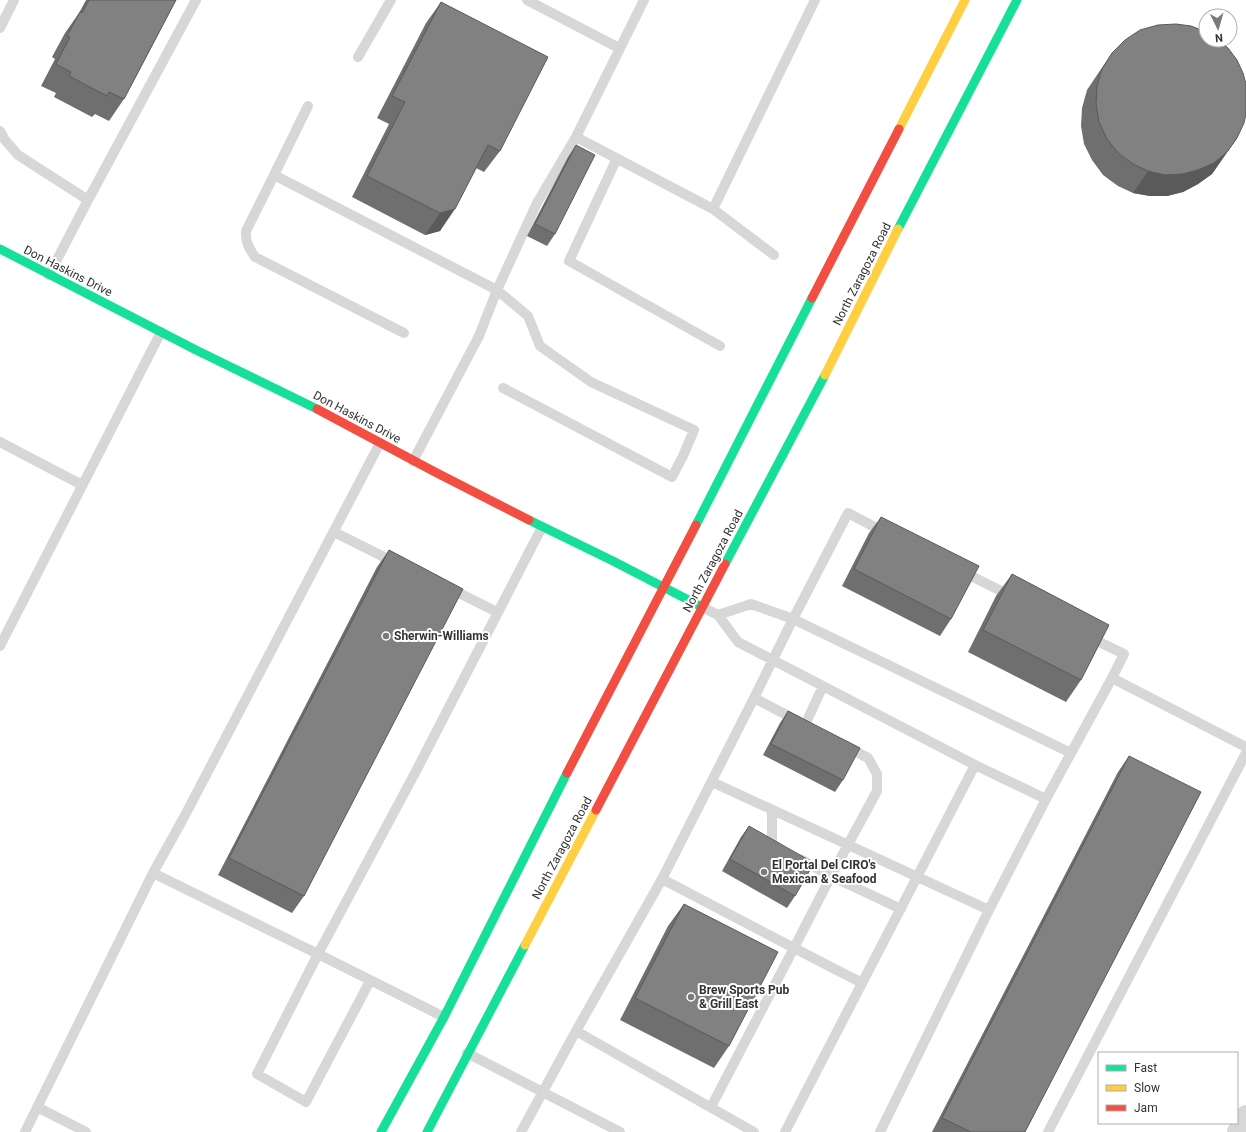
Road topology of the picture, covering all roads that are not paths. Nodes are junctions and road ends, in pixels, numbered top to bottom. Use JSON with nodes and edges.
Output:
{"nodes":[{"id":1,"x":14,"y":0,"type":"edge"},
{"id":2,"x":196,"y":0,"type":"edge"},
{"id":3,"x":391,"y":0,"type":"edge"},
{"id":4,"x":527,"y":0,"type":"edge"},
{"id":5,"x":644,"y":0,"type":"edge"},
{"id":6,"x":815,"y":0,"type":"edge"},
{"id":7,"x":965,"y":0,"type":"edge"},
{"id":8,"x":1017,"y":0,"type":"edge"},
{"id":9,"x":1000,"y":15,"type":"dead end"},
{"id":10,"x":0,"y":28,"type":"edge"},
{"id":11,"x":1002,"y":30,"type":"junction"},
{"id":12,"x":619,"y":48,"type":"junction"},
{"id":13,"x":358,"y":57,"type":"dead end"},
{"id":14,"x":308,"y":106,"type":"dead end"},
{"id":15,"x":0,"y":131,"type":"edge"},
{"id":16,"x":576,"y":137,"type":"junction"},
{"id":17,"x":617,"y":158,"type":"junction"},
{"id":18,"x":274,"y":175,"type":"junction"},
{"id":19,"x":88,"y":200,"type":"junction"},
{"id":20,"x":713,"y":209,"type":"junction"},
{"id":21,"x":0,"y":249,"type":"edge"},
{"id":22,"x":774,"y":255,"type":"dead end"},
{"id":23,"x":50,"y":275,"type":"junction"},
{"id":24,"x":497,"y":290,"type":"junction"},
{"id":25,"x":161,"y":332,"type":"junction"},
{"id":26,"x":404,"y":333,"type":"dead end"},
{"id":27,"x":720,"y":346,"type":"dead end"},
{"id":28,"x":503,"y":388,"type":"dead end"},
{"id":29,"x":0,"y":442,"type":"edge"},
{"id":30,"x":380,"y":443,"type":"junction"},
{"id":31,"x":413,"y":461,"type":"junction"},
{"id":32,"x":82,"y":485,"type":"junction"},
{"id":33,"x":542,"y":527,"type":"junction"},
{"id":34,"x":334,"y":532,"type":"junction"},
{"id":35,"x":897,"y":538,"type":"edge"},
{"id":36,"x":405,"y":567,"type":"edge"},
{"id":37,"x":954,"y":567,"type":"edge"},
{"id":38,"x":440,"y":584,"type":"edge"},
{"id":39,"x":664,"y":587,"type":"junction"},
{"id":40,"x":1018,"y":600,"type":"edge"},
{"id":41,"x":702,"y":607,"type":"junction"},
{"id":42,"x":497,"y":612,"type":"junction"},
{"id":43,"x":718,"y":615,"type":"junction"},
{"id":44,"x":792,"y":619,"type":"junction"},
{"id":45,"x":1081,"y":632,"type":"edge"},
{"id":46,"x":0,"y":646,"type":"edge"},
{"id":47,"x":772,"y":660,"type":"junction"},
{"id":48,"x":1112,"y":678,"type":"junction"},
{"id":49,"x":823,"y":686,"type":"junction"},
{"id":50,"x":754,"y":698,"type":"junction"},
{"id":51,"x":840,"y":744,"type":"edge"},
{"id":52,"x":1246,"y":747,"type":"edge"},
{"id":53,"x":1071,"y":753,"type":"junction"},
{"id":54,"x":1246,"y":754,"type":"edge"},
{"id":55,"x":975,"y":765,"type":"junction"},
{"id":56,"x":712,"y":782,"type":"junction"},
{"id":57,"x":1046,"y":799,"type":"junction"},
{"id":58,"x":772,"y":810,"type":"junction"},
{"id":59,"x":847,"y":844,"type":"junction"},
{"id":60,"x":153,"y":873,"type":"junction"},
{"id":61,"x":831,"y":876,"type":"junction"},
{"id":62,"x":917,"y":877,"type":"junction"},
{"id":63,"x":662,"y":879,"type":"junction"},
{"id":64,"x":901,"y":909,"type":"junction"},
{"id":65,"x":989,"y":910,"type":"junction"},
{"id":66,"x":794,"y":948,"type":"junction"},
{"id":67,"x":318,"y":954,"type":"junction"},
{"id":68,"x":370,"y":981,"type":"junction"},
{"id":69,"x":862,"y":983,"type":"junction"},
{"id":70,"x":444,"y":1017,"type":"junction"},
{"id":71,"x":576,"y":1031,"type":"junction"},
{"id":72,"x":467,"y":1053,"type":"junction"},
{"id":73,"x":543,"y":1092,"type":"junction"},
{"id":74,"x":710,"y":1107,"type":"junction"},
{"id":75,"x":38,"y":1108,"type":"junction"},
{"id":76,"x":1246,"y":1115,"type":"edge"},
{"id":77,"x":25,"y":1132,"type":"edge"},
{"id":78,"x":86,"y":1132,"type":"edge"},
{"id":79,"x":381,"y":1132,"type":"edge"},
{"id":80,"x":427,"y":1132,"type":"edge"},
{"id":81,"x":521,"y":1132,"type":"edge"},
{"id":82,"x":620,"y":1132,"type":"edge"},
{"id":83,"x":754,"y":1132,"type":"edge"},
{"id":84,"x":785,"y":1132,"type":"edge"},
{"id":85,"x":880,"y":1132,"type":"edge"},
{"id":86,"x":1048,"y":1132,"type":"edge"},
{"id":87,"x":1237,"y":1132,"type":"edge"}],
"edges":[{"from":1,"to":10,"type":"lane"},
{"from":2,"to":19,"type":"lane"},
{"from":3,"to":13,"type":"lane"},
{"from":4,"to":12,"type":"lane"},
{"from":5,"to":12,"type":"lane"},
{"from":6,"to":20,"type":"lane"},
{"from":7,"to":39,"type":"main road"},
{"from":8,"to":11,"type":"main road","name":"North Zaragoza Road"},
{"from":9,"to":11,"type":"main road"},
{"from":11,"to":41,"type":"main road","name":"North Zaragoza Road"},
{"from":12,"to":16,"type":"lane"},
{"from":14,"to":18,"type":"lane"},
{"from":15,"to":19,"type":"lane"},
{"from":16,"to":17,"type":"lane"},
{"from":16,"to":24,"type":"lane"},
{"from":17,"to":20,"type":"lane"},
{"from":17,"to":27,"type":"lane"},
{"from":18,"to":24,"type":"lane"},
{"from":18,"to":26,"type":"lane"},
{"from":19,"to":23,"type":"lane"},
{"from":20,"to":22,"type":"lane"},
{"from":21,"to":23,"type":"main road","name":"Don Haskins Drive"},
{"from":23,"to":25,"type":"main road","name":"Don Haskins Drive"},
{"from":24,"to":28,"type":"lane"},
{"from":24,"to":31,"type":"lane"},
{"from":25,"to":30,"type":"main road","name":"Don Haskins Drive"},
{"from":25,"to":32,"type":"lane"},
{"from":29,"to":32,"type":"lane"},
{"from":30,"to":31,"type":"main road","name":"Don Haskins Drive"},
{"from":30,"to":34,"type":"lane"},
{"from":31,"to":33,"type":"main road","name":"Don Haskins Drive"},
{"from":32,"to":46,"type":"lane"},
{"from":33,"to":39,"type":"main road","name":"Don Haskins Drive"},
{"from":33,"to":42,"type":"lane"},
{"from":34,"to":36,"type":"lane"},
{"from":34,"to":60,"type":"lane"},
{"from":35,"to":44,"type":"lane"},
{"from":37,"to":40,"type":"lane"},
{"from":38,"to":42,"type":"lane"},
{"from":39,"to":41,"type":"main road","name":"Don Haskins Drive"},
{"from":39,"to":70,"type":"main road"},
{"from":41,"to":43,"type":"lane"},
{"from":41,"to":72,"type":"main road","name":"North Zaragoza Road"},
{"from":42,"to":67,"type":"lane"},
{"from":43,"to":44,"type":"lane"},
{"from":43,"to":47,"type":"lane"},
{"from":44,"to":47,"type":"lane"},
{"from":44,"to":53,"type":"lane"},
{"from":45,"to":48,"type":"lane"},
{"from":47,"to":49,"type":"lane"},
{"from":47,"to":50,"type":"lane"},
{"from":48,"to":52,"type":"lane"},
{"from":48,"to":53,"type":"lane"},
{"from":49,"to":50,"type":"lane"},
{"from":49,"to":55,"type":"lane"},
{"from":50,"to":56,"type":"lane"},
{"from":51,"to":59,"type":"lane"},
{"from":53,"to":57,"type":"lane"},
{"from":54,"to":86,"type":"lane"},
{"from":55,"to":57,"type":"lane"},
{"from":55,"to":62,"type":"lane"},
{"from":56,"to":58,"type":"lane"},
{"from":56,"to":63,"type":"lane"},
{"from":57,"to":65,"type":"lane"},
{"from":58,"to":59,"type":"lane"},
{"from":58,"to":61,"type":"lane"},
{"from":59,"to":61,"type":"lane"},
{"from":59,"to":62,"type":"lane"},
{"from":60,"to":67,"type":"lane"},
{"from":60,"to":75,"type":"lane"},
{"from":61,"to":64,"type":"lane"},
{"from":61,"to":66,"type":"lane"},
{"from":62,"to":64,"type":"lane"},
{"from":62,"to":65,"type":"lane"},
{"from":63,"to":66,"type":"lane"},
{"from":63,"to":71,"type":"lane"},
{"from":64,"to":69,"type":"lane"},
{"from":65,"to":85,"type":"lane"},
{"from":66,"to":69,"type":"lane"},
{"from":66,"to":74,"type":"lane"},
{"from":67,"to":68,"type":"lane"},
{"from":67,"to":68,"type":"lane"},
{"from":68,"to":70,"type":"lane"},
{"from":69,"to":84,"type":"lane"},
{"from":70,"to":79,"type":"main road"},
{"from":71,"to":73,"type":"lane"},
{"from":71,"to":74,"type":"lane"},
{"from":72,"to":73,"type":"lane"},
{"from":72,"to":80,"type":"main road","name":"North Zaragoza Road"},
{"from":73,"to":81,"type":"lane"},
{"from":73,"to":82,"type":"lane"},
{"from":74,"to":83,"type":"lane"},
{"from":75,"to":77,"type":"lane"},
{"from":75,"to":78,"type":"lane"},
{"from":76,"to":87,"type":"street"}]}
